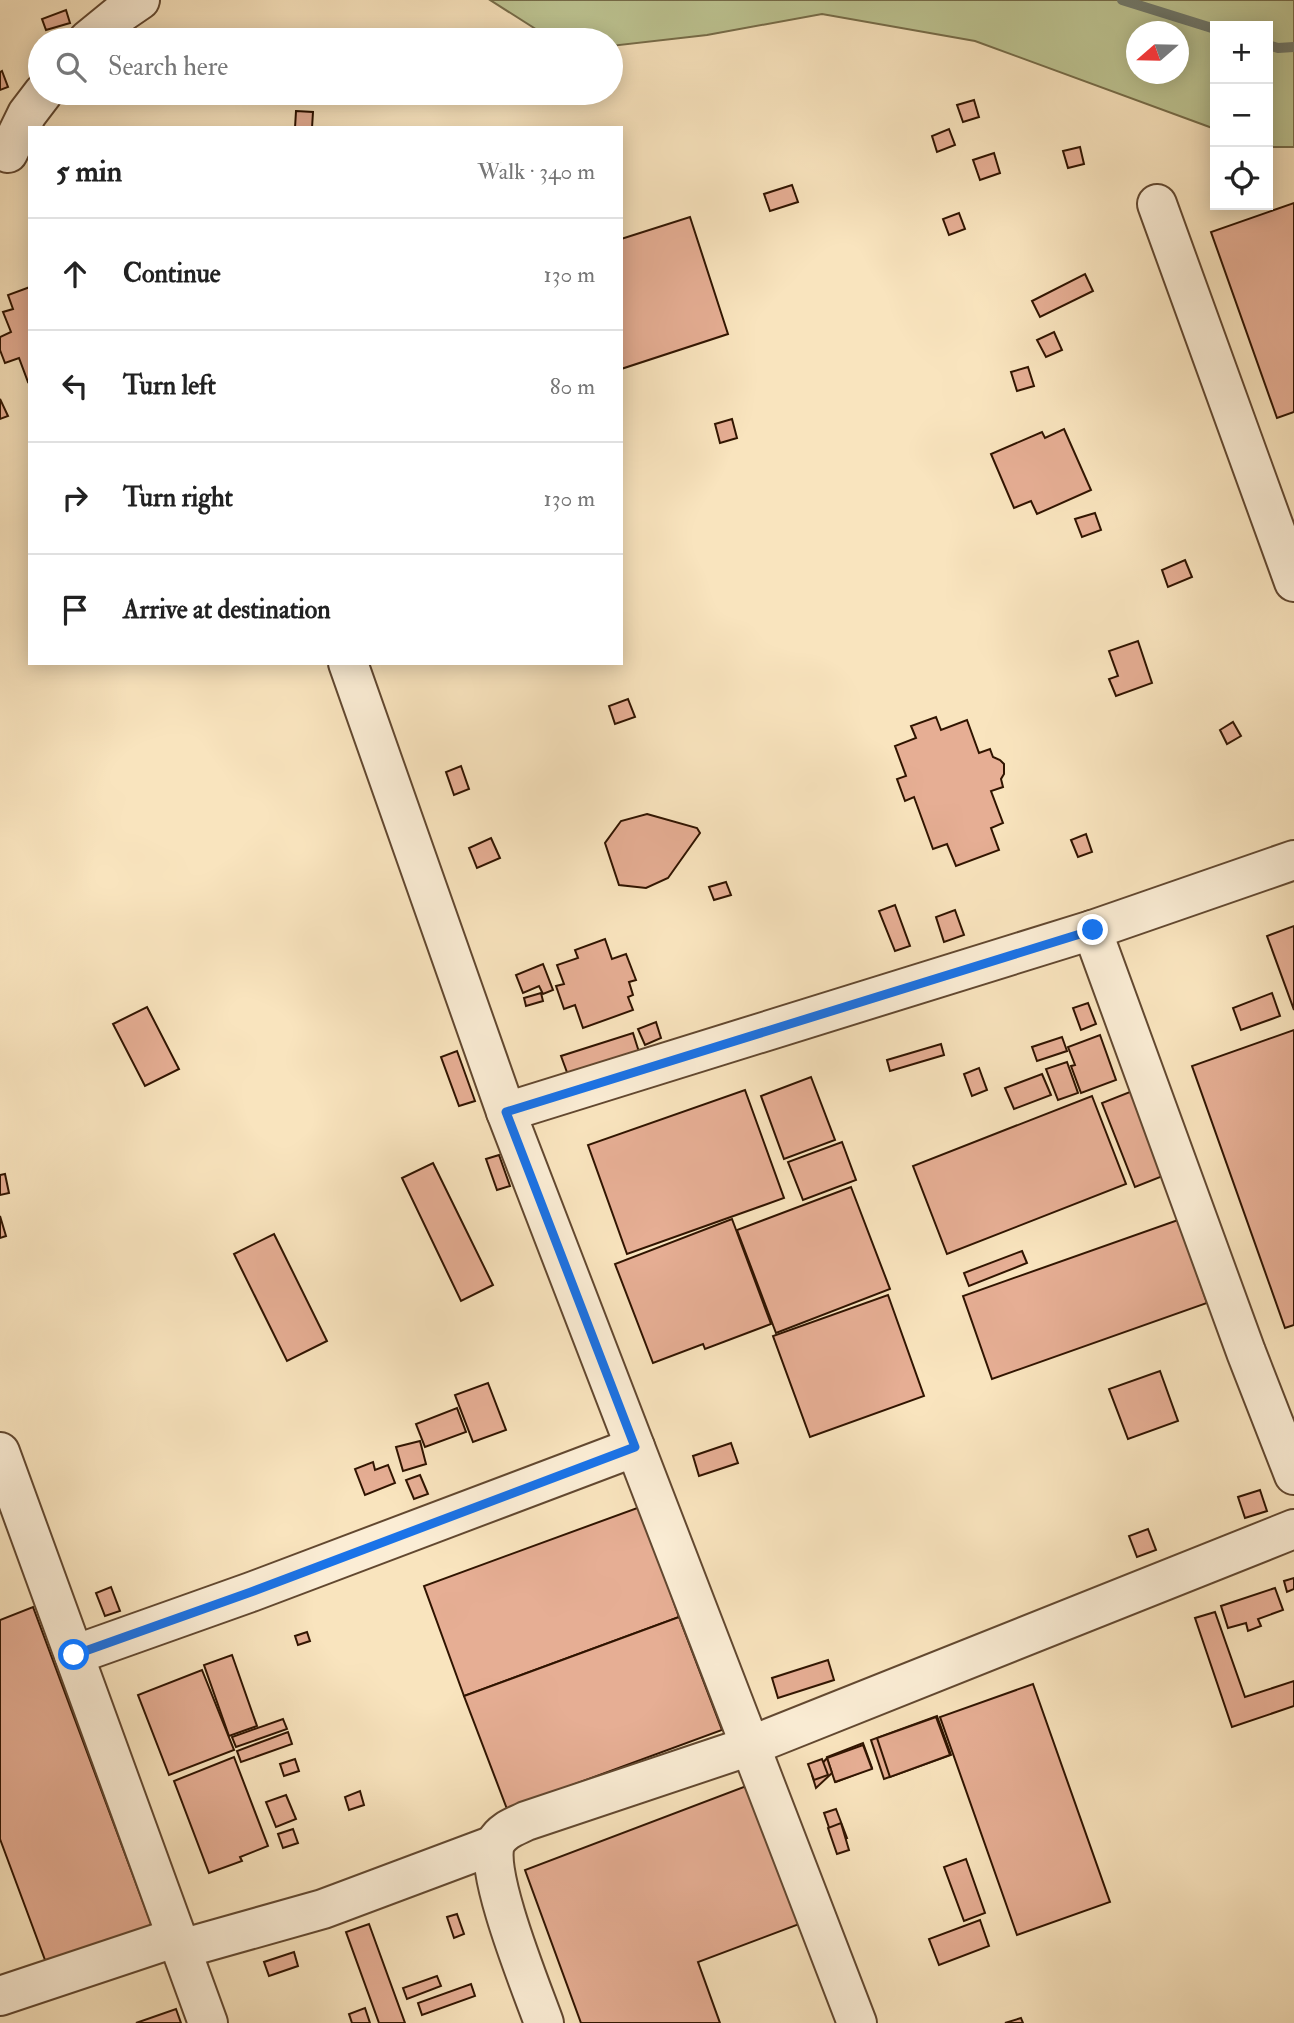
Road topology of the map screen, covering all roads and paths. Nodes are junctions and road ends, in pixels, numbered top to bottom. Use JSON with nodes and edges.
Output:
{"nodes":[{"id":1,"x":140,"y":0,"type":"edge"},
{"id":2,"x":104,"y":28,"type":"edge"},
{"id":3,"x":34,"y":105,"type":"edge"},
{"id":4,"x":12,"y":155,"type":"edge"},
{"id":5,"x":1157,"y":204,"type":"dead end"},
{"id":6,"x":1294,"y":582,"type":"edge"},
{"id":7,"x":349,"y":665,"type":"edge"},
{"id":8,"x":1294,"y":860,"type":"edge"},
{"id":9,"x":1093,"y":930,"type":"junction"},
{"id":10,"x":506,"y":1112,"type":"junction"},
{"id":11,"x":635,"y":1447,"type":"junction"},
{"id":12,"x":0,"y":1452,"type":"edge"},
{"id":13,"x":1294,"y":1475,"type":"edge"},
{"id":14,"x":1294,"y":1529,"type":"edge"},
{"id":15,"x":74,"y":1655,"type":"junction"},
{"id":16,"x":750,"y":1746,"type":"junction"},
{"id":17,"x":494,"y":1845,"type":"junction"},
{"id":18,"x":179,"y":1943,"type":"junction"},
{"id":19,"x":0,"y":1996,"type":"edge"},
{"id":20,"x":208,"y":2023,"type":"edge"},
{"id":21,"x":544,"y":2023,"type":"edge"},
{"id":22,"x":857,"y":2023,"type":"edge"}],
"edges":[{"from":1,"to":2,"type":"street"},
{"from":3,"to":4,"type":"street"},
{"from":5,"to":6,"type":"street"},
{"from":7,"to":10,"type":"street"},
{"from":8,"to":9,"type":"street"},
{"from":9,"to":10,"type":"street"},
{"from":9,"to":13,"type":"street"},
{"from":10,"to":11,"type":"street"},
{"from":11,"to":15,"type":"street"},
{"from":11,"to":16,"type":"street"},
{"from":12,"to":15,"type":"street"},
{"from":14,"to":16,"type":"street"},
{"from":15,"to":18,"type":"street"},
{"from":16,"to":17,"type":"street"},
{"from":16,"to":22,"type":"street"},
{"from":17,"to":18,"type":"street"},
{"from":17,"to":21,"type":"street"},
{"from":18,"to":19,"type":"street"},
{"from":18,"to":20,"type":"street"}]}
